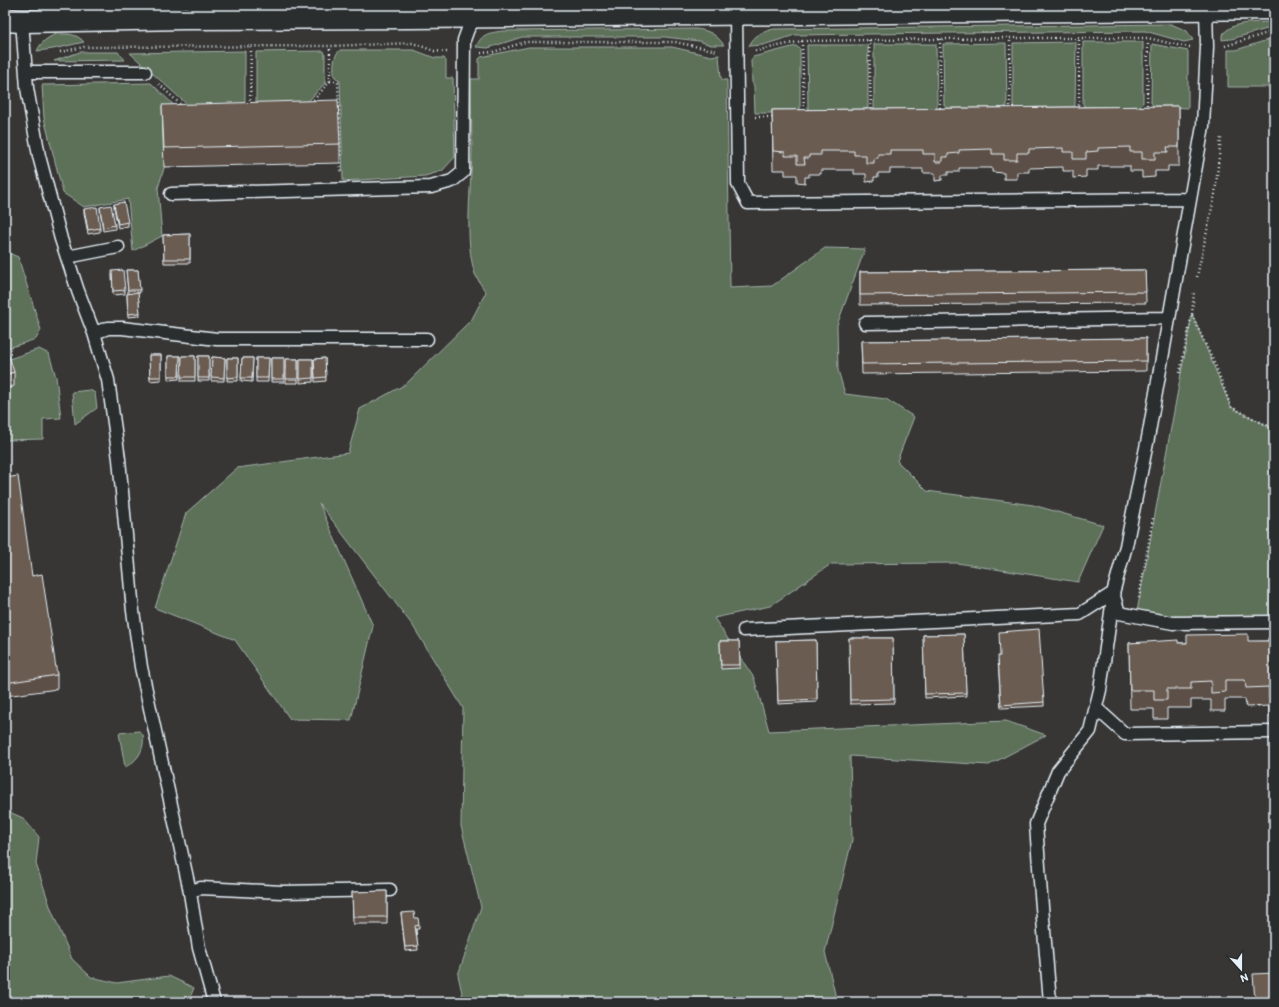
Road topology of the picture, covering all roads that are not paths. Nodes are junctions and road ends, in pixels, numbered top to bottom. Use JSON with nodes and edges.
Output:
{"nodes":[{"id":1,"x":1264,"y":7,"type":"edge"},
{"id":2,"x":1206,"y":9,"type":"junction"},
{"id":3,"x":476,"y":10,"type":"edge"},
{"id":4,"x":185,"y":11,"type":"edge"},
{"id":5,"x":341,"y":11,"type":"edge"},
{"id":6,"x":736,"y":13,"type":"junction"},
{"id":7,"x":14,"y":20,"type":"edge"},
{"id":8,"x":26,"y":72,"type":"junction"},
{"id":9,"x":145,"y":72,"type":"road end"},
{"id":10,"x":171,"y":194,"type":"dead end"},
{"id":11,"x":1190,"y":199,"type":"junction"},
{"id":12,"x":118,"y":247,"type":"dead end"},
{"id":13,"x":67,"y":257,"type":"junction"},
{"id":14,"x":1168,"y":318,"type":"junction"},
{"id":15,"x":864,"y":323,"type":"dead end"},
{"id":16,"x":94,"y":334,"type":"junction"},
{"id":17,"x":427,"y":339,"type":"dead end"},
{"id":18,"x":1114,"y":593,"type":"junction"},
{"id":19,"x":1274,"y":622,"type":"edge"},
{"id":20,"x":744,"y":630,"type":"dead end"},
{"id":21,"x":1096,"y":708,"type":"junction"},
{"id":22,"x":1274,"y":732,"type":"edge"},
{"id":23,"x":390,"y":890,"type":"dead end"},
{"id":24,"x":190,"y":891,"type":"junction"},
{"id":25,"x":214,"y":1002,"type":"edge"},
{"id":26,"x":1050,"y":1002,"type":"edge"}],
"edges":[{"from":1,"to":2,"type":"street"},
{"from":2,"to":6,"type":"street"},
{"from":2,"to":11,"type":"lane"},
{"from":3,"to":5,"type":"street"},
{"from":3,"to":6,"type":"street"},
{"from":3,"to":10,"type":"lane"},
{"from":4,"to":5,"type":"street"},
{"from":4,"to":7,"type":"street"},
{"from":6,"to":11,"type":"lane"},
{"from":7,"to":8,"type":"lane"},
{"from":8,"to":9,"type":"lane"},
{"from":8,"to":13,"type":"lane"},
{"from":11,"to":14,"type":"lane"},
{"from":12,"to":13,"type":"lane"},
{"from":13,"to":16,"type":"lane"},
{"from":14,"to":15,"type":"lane"},
{"from":14,"to":18,"type":"lane"},
{"from":16,"to":17,"type":"lane"},
{"from":16,"to":24,"type":"lane"},
{"from":18,"to":19,"type":"lane"},
{"from":18,"to":20,"type":"lane"},
{"from":18,"to":21,"type":"lane"},
{"from":21,"to":22,"type":"lane"},
{"from":21,"to":26,"type":"lane"},
{"from":23,"to":24,"type":"lane"},
{"from":24,"to":25,"type":"lane"}]}
